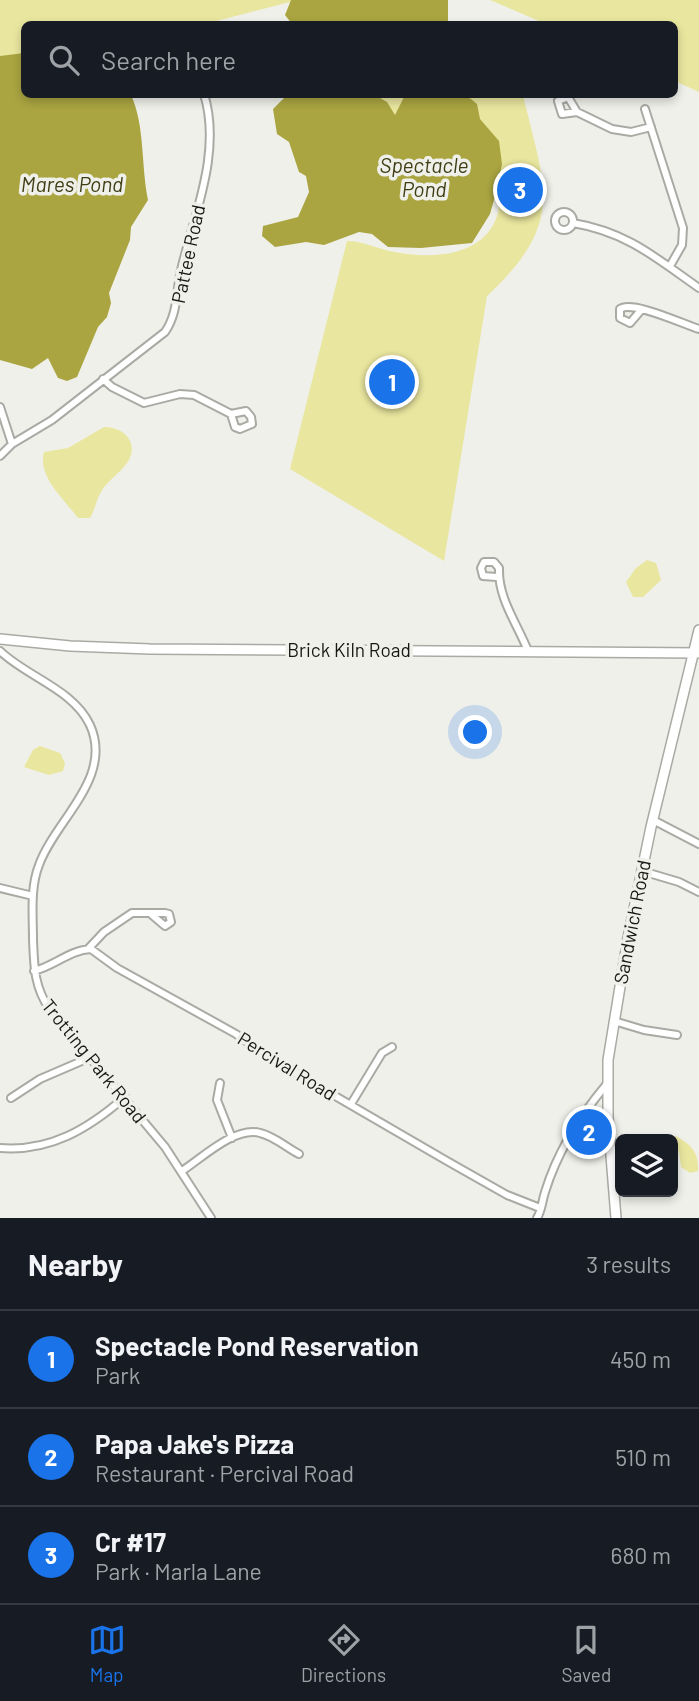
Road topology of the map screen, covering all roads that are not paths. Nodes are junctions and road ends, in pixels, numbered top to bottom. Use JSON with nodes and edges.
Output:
{"nodes":[{"id":1,"x":206,"y":98,"type":"edge"},
{"id":2,"x":645,"y":109,"type":"dead end"},
{"id":3,"x":577,"y":112,"type":"dead end"},
{"id":4,"x":651,"y":127,"type":"junction"},
{"id":5,"x":573,"y":223,"type":"dead end"},
{"id":6,"x":670,"y":266,"type":"junction"},
{"id":7,"x":699,"y":288,"type":"edge"},
{"id":8,"x":642,"y":309,"type":"dead end"},
{"id":9,"x":699,"y":329,"type":"edge"},
{"id":10,"x":103,"y":379,"type":"junction"},
{"id":11,"x":0,"y":407,"type":"edge"},
{"id":12,"x":231,"y":414,"type":"dead end"},
{"id":13,"x":12,"y":444,"type":"junction"},
{"id":14,"x":0,"y":456,"type":"edge"},
{"id":15,"x":497,"y":577,"type":"dead end"},
{"id":16,"x":699,"y":630,"type":"edge"},
{"id":17,"x":0,"y":639,"type":"edge"},
{"id":18,"x":0,"y":651,"type":"edge"},
{"id":19,"x":528,"y":651,"type":"junction"},
{"id":20,"x":696,"y":652,"type":"edge"},
{"id":21,"x":653,"y":820,"type":"junction"},
{"id":22,"x":699,"y":844,"type":"edge"},
{"id":23,"x":642,"y":871,"type":"junction"},
{"id":24,"x":0,"y":888,"type":"edge"},
{"id":25,"x":699,"y":892,"type":"edge"},
{"id":26,"x":33,"y":896,"type":"junction"},
{"id":27,"x":152,"y":915,"type":"dead end"},
{"id":28,"x":88,"y":949,"type":"junction"},
{"id":29,"x":34,"y":971,"type":"junction"},
{"id":30,"x":614,"y":1021,"type":"junction"},
{"id":31,"x":677,"y":1034,"type":"dead end"},
{"id":32,"x":392,"y":1047,"type":"dead end"},
{"id":33,"x":92,"y":1057,"type":"junction"},
{"id":34,"x":220,"y":1083,"type":"dead end"},
{"id":35,"x":606,"y":1086,"type":"junction"},
{"id":36,"x":125,"y":1097,"type":"junction"},
{"id":37,"x":10,"y":1098,"type":"dead end"},
{"id":38,"x":351,"y":1104,"type":"junction"},
{"id":39,"x":232,"y":1138,"type":"junction"},
{"id":40,"x":0,"y":1148,"type":"edge"},
{"id":41,"x":299,"y":1154,"type":"dead end"},
{"id":42,"x":182,"y":1171,"type":"junction"},
{"id":43,"x":540,"y":1208,"type":"junction"},
{"id":44,"x":211,"y":1218,"type":"edge"},
{"id":45,"x":537,"y":1218,"type":"edge"},
{"id":46,"x":615,"y":1218,"type":"edge"}],
"edges":[{"from":1,"to":10,"type":"street","name":"Pattee Road"},
{"from":2,"to":4,"type":"street"},
{"from":3,"to":4,"type":"street"},
{"from":4,"to":6,"type":"street"},
{"from":5,"to":6,"type":"street"},
{"from":6,"to":7,"type":"street"},
{"from":8,"to":9,"type":"street"},
{"from":10,"to":12,"type":"street"},
{"from":10,"to":13,"type":"street","name":"Pattee Road"},
{"from":11,"to":13,"type":"street"},
{"from":13,"to":14,"type":"street","name":"Pattee Road"},
{"from":15,"to":19,"type":"street"},
{"from":16,"to":20,"type":"main road","name":"Sandwich Road"},
{"from":17,"to":19,"type":"main road","name":"Brick Kiln Road"},
{"from":18,"to":26,"type":"street","name":"Trotting Park Road"},
{"from":19,"to":20,"type":"main road","name":"Brick Kiln Road"},
{"from":20,"to":21,"type":"main road","name":"Sandwich Road"},
{"from":21,"to":22,"type":"street"},
{"from":21,"to":23,"type":"main road","name":"Sandwich Road"},
{"from":23,"to":25,"type":"street"},
{"from":23,"to":30,"type":"main road","name":"Sandwich Road"},
{"from":24,"to":26,"type":"street"},
{"from":26,"to":29,"type":"street","name":"Trotting Park Road"},
{"from":27,"to":28,"type":"street"},
{"from":28,"to":29,"type":"street"},
{"from":28,"to":38,"type":"street","name":"Percival Road"},
{"from":29,"to":33,"type":"street","name":"Trotting Park Road"},
{"from":30,"to":31,"type":"street"},
{"from":30,"to":35,"type":"main road","name":"Sandwich Road"},
{"from":32,"to":38,"type":"street"},
{"from":33,"to":36,"type":"street","name":"Trotting Park Road"},
{"from":33,"to":37,"type":"street"},
{"from":34,"to":39,"type":"street"},
{"from":35,"to":43,"type":"street"},
{"from":35,"to":46,"type":"main road","name":"Sandwich Road"},
{"from":36,"to":40,"type":"street"},
{"from":36,"to":42,"type":"street","name":"Trotting Park Road"},
{"from":38,"to":43,"type":"street","name":"Percival Road"},
{"from":39,"to":41,"type":"street"},
{"from":39,"to":42,"type":"street"},
{"from":42,"to":44,"type":"street","name":"Trotting Park Road"},
{"from":43,"to":45,"type":"street"}]}
